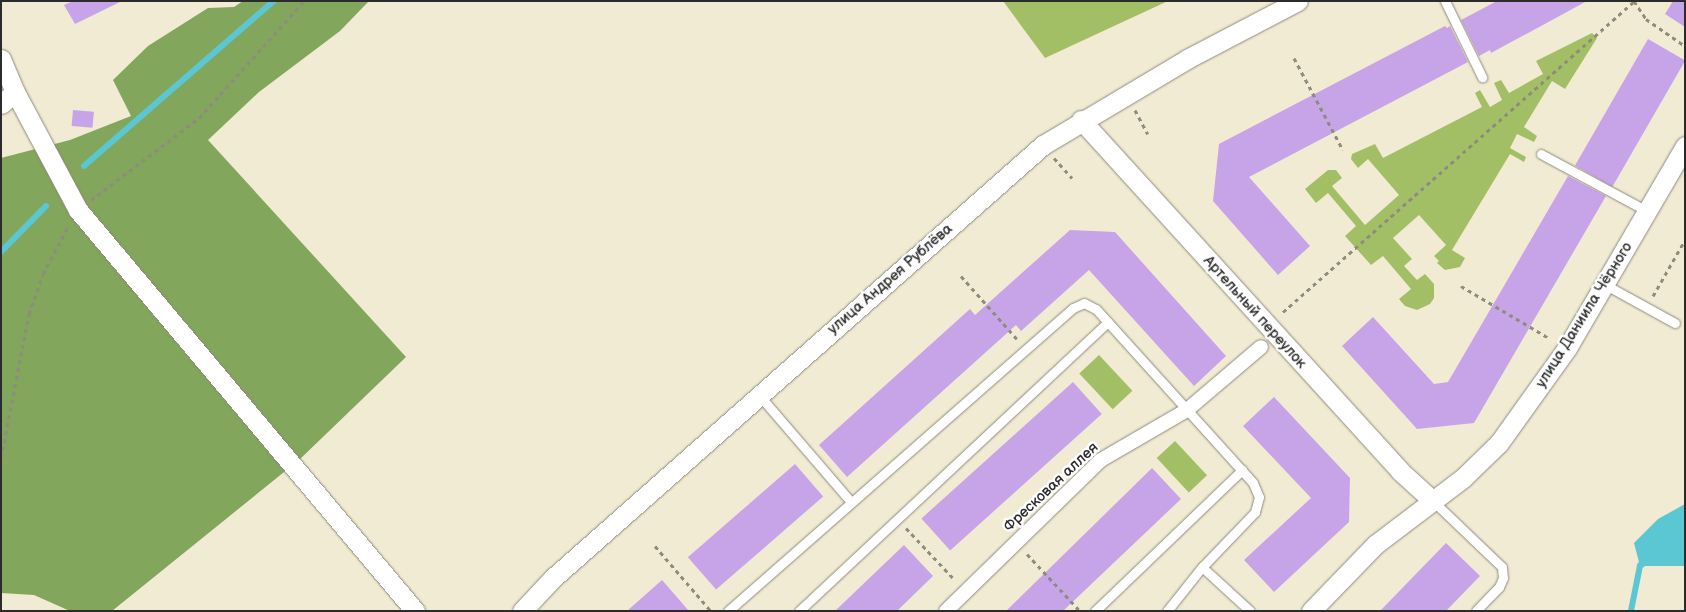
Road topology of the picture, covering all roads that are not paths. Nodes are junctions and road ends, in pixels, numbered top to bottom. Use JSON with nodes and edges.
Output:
{"nodes":[{"id":1,"x":1298,"y":1,"type":"edge"},
{"id":2,"x":1444,"y":1,"type":"edge"},
{"id":3,"x":1,"y":58,"type":"edge"},
{"id":4,"x":1482,"y":77,"type":"dead end"},
{"id":5,"x":8,"y":98,"type":"edge"},
{"id":6,"x":1081,"y":120,"type":"junction"},
{"id":7,"x":1685,"y":146,"type":"edge"},
{"id":8,"x":1541,"y":154,"type":"dead end"},
{"id":9,"x":1646,"y":212,"type":"junction"},
{"id":10,"x":1604,"y":284,"type":"junction"},
{"id":11,"x":1108,"y":322,"type":"junction"},
{"id":12,"x":1676,"y":323,"type":"dead end"},
{"id":13,"x":1261,"y":347,"type":"dead end"},
{"id":14,"x":759,"y":395,"type":"junction"},
{"id":15,"x":1187,"y":410,"type":"junction"},
{"id":16,"x":1242,"y":470,"type":"junction"},
{"id":17,"x":1433,"y":501,"type":"junction"},
{"id":18,"x":851,"y":502,"type":"junction"},
{"id":19,"x":1202,"y":567,"type":"junction"},
{"id":20,"x":415,"y":611,"type":"edge"},
{"id":21,"x":522,"y":611,"type":"edge"},
{"id":22,"x":728,"y":611,"type":"edge"},
{"id":23,"x":798,"y":611,"type":"edge"},
{"id":24,"x":946,"y":611,"type":"edge"},
{"id":25,"x":1095,"y":611,"type":"edge"},
{"id":26,"x":1167,"y":611,"type":"edge"},
{"id":27,"x":1250,"y":611,"type":"edge"},
{"id":28,"x":1311,"y":611,"type":"edge"},
{"id":29,"x":1476,"y":611,"type":"edge"}],
"edges":[{"from":1,"to":6,"type":"street","name":"улица Андрея Рублёва"},
{"from":2,"to":4,"type":"lane"},
{"from":3,"to":5,"type":"street"},
{"from":5,"to":20,"type":"street"},
{"from":6,"to":14,"type":"street","name":"улица Андрея Рублёва"},
{"from":6,"to":17,"type":"street","name":"Артельный переулок"},
{"from":7,"to":9,"type":"street","name":"улица Даниила Чёрного"},
{"from":8,"to":9,"type":"lane"},
{"from":9,"to":10,"type":"street","name":"улица Даниила Чёрного"},
{"from":10,"to":12,"type":"lane"},
{"from":10,"to":17,"type":"street","name":"улица Даниила Чёрного"},
{"from":11,"to":15,"type":"lane"},
{"from":11,"to":18,"type":"lane"},
{"from":11,"to":23,"type":"lane"},
{"from":13,"to":15,"type":"street","name":"Фресковая аллея"},
{"from":14,"to":18,"type":"lane"},
{"from":14,"to":21,"type":"street","name":"улица Андрея Рублёва"},
{"from":15,"to":16,"type":"lane"},
{"from":15,"to":24,"type":"street","name":"Фресковая аллея"},
{"from":16,"to":19,"type":"lane"},
{"from":16,"to":25,"type":"lane"},
{"from":17,"to":28,"type":"street","name":"улица Даниила Чёрного"},
{"from":17,"to":29,"type":"lane"},
{"from":18,"to":22,"type":"lane"},
{"from":19,"to":26,"type":"lane"},
{"from":19,"to":27,"type":"lane"}]}
